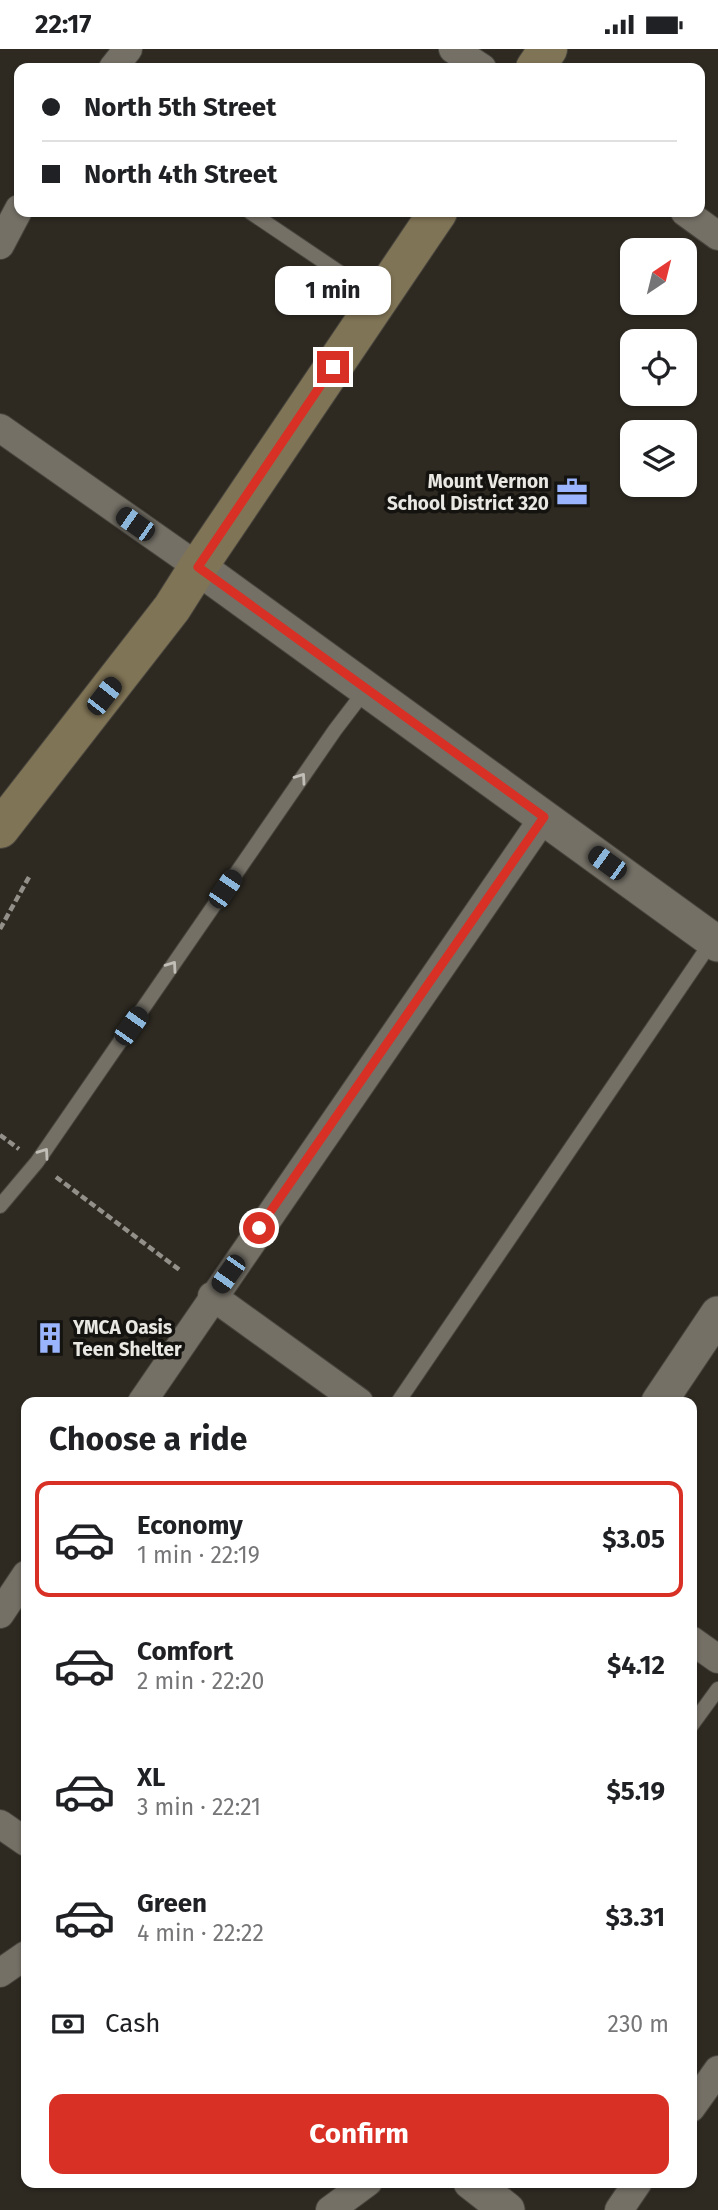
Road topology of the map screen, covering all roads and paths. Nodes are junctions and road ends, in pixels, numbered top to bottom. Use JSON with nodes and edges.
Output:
{"nodes":[{"id":1,"x":128,"y":49,"type":"edge"},
{"id":2,"x":453,"y":49,"type":"edge"},
{"id":3,"x":117,"y":63,"type":"edge"},
{"id":4,"x":474,"y":63,"type":"edge"},
{"id":5,"x":15,"y":217,"type":"edge"},
{"id":6,"x":257,"y":217,"type":"edge"},
{"id":7,"x":435,"y":217,"type":"edge"},
{"id":8,"x":692,"y":217,"type":"edge"},
{"id":9,"x":718,"y":236,"type":"edge"},
{"id":10,"x":0,"y":245,"type":"edge"},
{"id":11,"x":379,"y":299,"type":"junction"},
{"id":12,"x":0,"y":428,"type":"edge"},
{"id":13,"x":198,"y":567,"type":"junction"},
{"id":14,"x":367,"y":688,"type":"junction"},
{"id":15,"x":544,"y":817,"type":"junction"},
{"id":16,"x":1,"y":829,"type":"edge"},
{"id":17,"x":29,"y":877,"type":"dead end"},
{"id":18,"x":0,"y":929,"type":"edge"},
{"id":19,"x":716,"y":942,"type":"edge"},
{"id":20,"x":54,"y":1175,"type":"dead end"},
{"id":21,"x":0,"y":1206,"type":"edge"},
{"id":22,"x":181,"y":1271,"type":"dead end"},
{"id":23,"x":212,"y":1296,"type":"junction"},
{"id":24,"x":718,"y":1314,"type":"edge"},
{"id":25,"x":145,"y":1397,"type":"edge"},
{"id":26,"x":352,"y":1397,"type":"edge"},
{"id":27,"x":401,"y":1397,"type":"edge"},
{"id":28,"x":662,"y":1397,"type":"edge"},
{"id":29,"x":21,"y":1582,"type":"edge"},
{"id":30,"x":0,"y":1614,"type":"edge"},
{"id":31,"x":697,"y":1644,"type":"edge"},
{"id":32,"x":718,"y":1659,"type":"edge"},
{"id":33,"x":718,"y":1689,"type":"edge"},
{"id":34,"x":697,"y":1718,"type":"edge"},
{"id":35,"x":0,"y":1824,"type":"edge"},
{"id":36,"x":21,"y":1839,"type":"edge"},
{"id":37,"x":21,"y":1958,"type":"edge"},
{"id":38,"x":0,"y":1973,"type":"edge"},
{"id":39,"x":718,"y":2070,"type":"edge"},
{"id":40,"x":697,"y":2100,"type":"edge"},
{"id":41,"x":360,"y":2188,"type":"edge"},
{"id":42,"x":479,"y":2188,"type":"edge"},
{"id":43,"x":634,"y":2188,"type":"edge"},
{"id":44,"x":330,"y":2210,"type":"edge"},
{"id":45,"x":508,"y":2210,"type":"edge"},
{"id":46,"x":619,"y":2210,"type":"edge"}],
"edges":[{"from":1,"to":3,"type":"street"},
{"from":2,"to":4,"type":"street"},
{"from":5,"to":10,"type":"street"},
{"from":6,"to":11,"type":"lane"},
{"from":7,"to":11,"type":"main road"},
{"from":8,"to":9,"type":"street"},
{"from":11,"to":13,"type":"main road"},
{"from":12,"to":13,"type":"street"},
{"from":13,"to":14,"type":"street"},
{"from":13,"to":16,"type":"main road"},
{"from":14,"to":15,"type":"street"},
{"from":21,"to":14,"type":"lane","one_way":true},
{"from":15,"to":19,"type":"street"},
{"from":15,"to":23,"type":"street"},
{"from":17,"to":18,"type":"path"},
{"from":19,"to":27,"type":"lane"},
{"from":20,"to":22,"type":"path"},
{"from":23,"to":25,"type":"street"},
{"from":23,"to":26,"type":"street"},
{"from":24,"to":28,"type":"street"},
{"from":29,"to":30,"type":"street"},
{"from":31,"to":32,"type":"street"},
{"from":33,"to":34,"type":"lane"},
{"from":35,"to":36,"type":"street"},
{"from":37,"to":38,"type":"street"},
{"from":39,"to":40,"type":"street"},
{"from":41,"to":44,"type":"street"},
{"from":42,"to":45,"type":"street"},
{"from":43,"to":46,"type":"street"}]}
